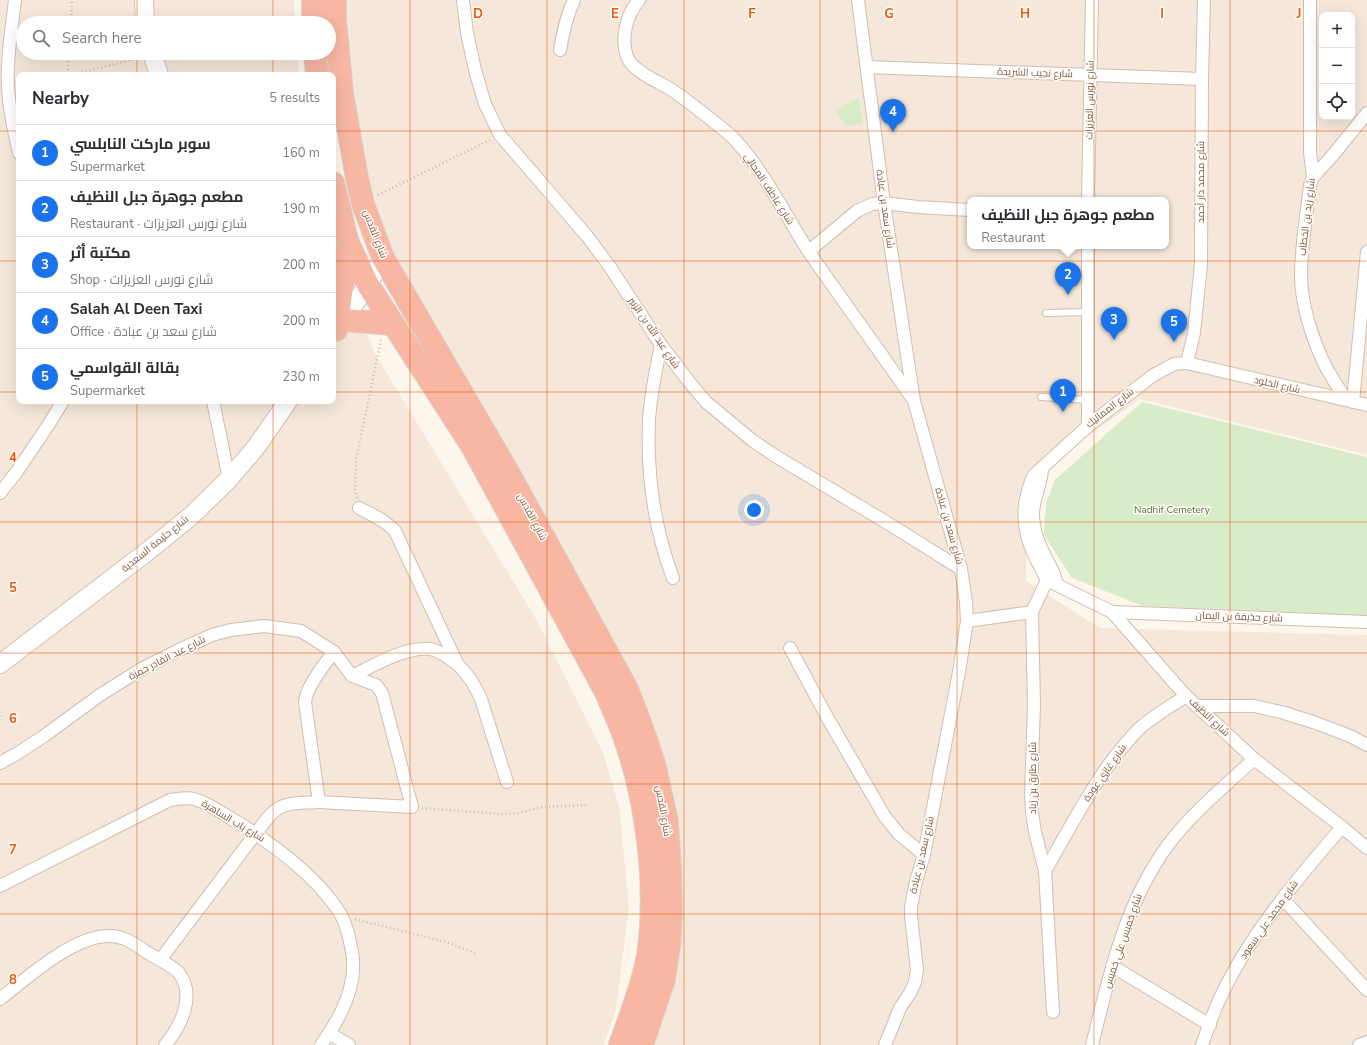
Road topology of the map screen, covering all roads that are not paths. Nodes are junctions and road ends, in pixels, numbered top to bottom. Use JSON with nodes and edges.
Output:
{"nodes":[{"id":1,"x":15,"y":0,"type":"edge"},
{"id":2,"x":144,"y":0,"type":"edge"},
{"id":3,"x":313,"y":0,"type":"edge"},
{"id":4,"x":335,"y":0,"type":"edge"},
{"id":5,"x":463,"y":0,"type":"edge"},
{"id":6,"x":574,"y":0,"type":"edge"},
{"id":7,"x":639,"y":0,"type":"edge"},
{"id":8,"x":858,"y":0,"type":"edge"},
{"id":9,"x":1092,"y":0,"type":"edge"},
{"id":10,"x":1204,"y":0,"type":"edge"},
{"id":11,"x":1310,"y":0,"type":"edge"},
{"id":12,"x":145,"y":16,"type":"edge"},
{"id":13,"x":306,"y":16,"type":"edge"},
{"id":14,"x":335,"y":16,"type":"edge"},
{"id":15,"x":336,"y":30,"type":"edge"},
{"id":16,"x":560,"y":50,"type":"dead end"},
{"id":17,"x":154,"y":60,"type":"edge"},
{"id":18,"x":316,"y":60,"type":"edge"},
{"id":19,"x":867,"y":67,"type":"junction"},
{"id":20,"x":158,"y":72,"type":"edge"},
{"id":21,"x":317,"y":72,"type":"edge"},
{"id":22,"x":1091,"y":75,"type":"junction"},
{"id":23,"x":1202,"y":79,"type":"junction"},
{"id":24,"x":1367,"y":113,"type":"edge"},
{"id":25,"x":16,"y":138,"type":"edge"},
{"id":26,"x":1312,"y":181,"type":"junction"},
{"id":27,"x":336,"y":195,"type":"edge"},
{"id":28,"x":1088,"y":197,"type":"edge"},
{"id":29,"x":884,"y":203,"type":"junction"},
{"id":30,"x":967,"y":210,"type":"edge"},
{"id":31,"x":348,"y":244,"type":"junction"},
{"id":32,"x":1088,"y":249,"type":"edge"},
{"id":33,"x":809,"y":251,"type":"junction"},
{"id":34,"x":1367,"y":252,"type":"edge"},
{"id":35,"x":383,"y":258,"type":"junction"},
{"id":36,"x":368,"y":285,"type":"junction"},
{"id":37,"x":1087,"y":312,"type":"junction"},
{"id":38,"x":1046,"y":313,"type":"dead end"},
{"id":39,"x":389,"y":324,"type":"junction"},
{"id":40,"x":338,"y":328,"type":"edge"},
{"id":41,"x":661,"y":345,"type":"junction"},
{"id":42,"x":1187,"y":363,"type":"junction"},
{"id":43,"x":1041,"y":397,"type":"dead end"},
{"id":44,"x":1087,"y":400,"type":"junction"},
{"id":45,"x":914,"y":401,"type":"junction"},
{"id":46,"x":1350,"y":401,"type":"junction"},
{"id":47,"x":61,"y":404,"type":"edge"},
{"id":48,"x":214,"y":404,"type":"edge"},
{"id":49,"x":286,"y":404,"type":"edge"},
{"id":50,"x":1367,"y":405,"type":"edge"},
{"id":51,"x":1088,"y":426,"type":"junction"},
{"id":52,"x":229,"y":479,"type":"junction"},
{"id":53,"x":0,"y":493,"type":"edge"},
{"id":54,"x":359,"y":508,"type":"road end"},
{"id":55,"x":961,"y":569,"type":"junction"},
{"id":56,"x":673,"y":578,"type":"dead end"},
{"id":57,"x":1052,"y":579,"type":"junction"},
{"id":58,"x":1032,"y":612,"type":"junction"},
{"id":59,"x":1112,"y":612,"type":"junction"},
{"id":60,"x":967,"y":621,"type":"junction"},
{"id":61,"x":1367,"y":622,"type":"edge"},
{"id":62,"x":790,"y":648,"type":"dead end"},
{"id":63,"x":334,"y":652,"type":"junction"},
{"id":64,"x":0,"y":664,"type":"edge"},
{"id":65,"x":457,"y":664,"type":"junction"},
{"id":66,"x":352,"y":676,"type":"junction"},
{"id":67,"x":1186,"y":696,"type":"junction"},
{"id":68,"x":1197,"y":706,"type":"junction"},
{"id":69,"x":1367,"y":745,"type":"edge"},
{"id":70,"x":1254,"y":759,"type":"junction"},
{"id":71,"x":0,"y":764,"type":"edge"},
{"id":72,"x":507,"y":782,"type":"dead end"},
{"id":73,"x":318,"y":802,"type":"junction"},
{"id":74,"x":1342,"y":827,"type":"junction"},
{"id":75,"x":256,"y":833,"type":"junction"},
{"id":76,"x":1367,"y":848,"type":"edge"},
{"id":77,"x":924,"y":855,"type":"junction"},
{"id":78,"x":1045,"y":871,"type":"junction"},
{"id":79,"x":0,"y":886,"type":"edge"},
{"id":80,"x":1283,"y":899,"type":"junction"},
{"id":81,"x":160,"y":960,"type":"junction"},
{"id":82,"x":1112,"y":966,"type":"junction"},
{"id":83,"x":1367,"y":990,"type":"edge"},
{"id":84,"x":0,"y":999,"type":"edge"},
{"id":85,"x":1054,"y":1012,"type":"dead end"},
{"id":86,"x":1210,"y":1025,"type":"junction"},
{"id":87,"x":329,"y":1034,"type":"junction"},
{"id":88,"x":1367,"y":1042,"type":"edge"},
{"id":89,"x":165,"y":1045,"type":"edge"},
{"id":90,"x":321,"y":1045,"type":"edge"},
{"id":91,"x":349,"y":1045,"type":"edge"},
{"id":92,"x":620,"y":1045,"type":"edge"},
{"id":93,"x":642,"y":1045,"type":"edge"},
{"id":94,"x":885,"y":1045,"type":"edge"},
{"id":95,"x":1092,"y":1045,"type":"edge"},
{"id":96,"x":1202,"y":1045,"type":"edge"},
{"id":97,"x":1359,"y":1045,"type":"edge"}],
"edges":[{"from":1,"to":25,"type":"street"},
{"from":2,"to":12,"type":"street"},
{"from":3,"to":13,"type":"highway"},
{"from":4,"to":14,"type":"highway","name":"شارع القدس"},
{"from":5,"to":41,"type":"street","name":"شارع عبد الله بن الزبير"},
{"from":6,"to":16,"type":"street"},
{"from":7,"to":33,"type":"street","name":"شارع عاطف المجالي"},
{"from":8,"to":19,"type":"street","name":"شارع سعد بن عبادة"},
{"from":9,"to":22,"type":"street","name":"شارع نورس العزيزات"},
{"from":10,"to":23,"type":"street","name":"شارع محمد دار أحمد"},
{"from":11,"to":26,"type":"street","name":"شارع زيد بن الخطاب"},
{"from":15,"to":35,"type":"highway","name":"شارع القدس"},
{"from":17,"to":20,"type":"street"},
{"from":18,"to":21,"type":"highway"},
{"from":19,"to":22,"type":"street","name":"شارع نجيب الشريدة"},
{"from":19,"to":29,"type":"street","name":"شارع سعد بن عبادة"},
{"from":22,"to":23,"type":"street","name":"شارع نجيب الشريدة"},
{"from":22,"to":28,"type":"street","name":"شارع نورس العزيزات"},
{"from":23,"to":42,"type":"street","name":"شارع محمد دار أحمد"},
{"from":24,"to":26,"type":"street"},
{"from":26,"to":46,"type":"street","name":"شارع زيد بن الخطاب"},
{"from":27,"to":31,"type":"highway","name":"شارع القدس"},
{"from":29,"to":30,"type":"street"},
{"from":29,"to":33,"type":"street"},
{"from":29,"to":45,"type":"street","name":"شارع سعد بن عبادة"},
{"from":31,"to":36,"type":"highway","name":"شارع القدس"},
{"from":31,"to":40,"type":"highway"},
{"from":32,"to":37,"type":"street"},
{"from":33,"to":45,"type":"street","name":"شارع عاطف المجالي"},
{"from":34,"to":46,"type":"street"},
{"from":35,"to":36,"type":"street"},
{"from":35,"to":93,"type":"highway","name":"شارع القدس"},
{"from":36,"to":39,"type":"highway","name":"شارع القدس"},
{"from":36,"to":40,"type":"street"},
{"from":37,"to":38,"type":"lane"},
{"from":37,"to":44,"type":"street"},
{"from":39,"to":40,"type":"highway"},
{"from":39,"to":92,"type":"highway","name":"شارع القدس"},
{"from":41,"to":55,"type":"street","name":"شارع عبد الله بن الزبير"},
{"from":41,"to":56,"type":"street"},
{"from":42,"to":46,"type":"street","name":"شارع الخلود"},
{"from":42,"to":51,"type":"street","name":"شارع المماليك"},
{"from":43,"to":44,"type":"lane"},
{"from":44,"to":51,"type":"street"},
{"from":45,"to":55,"type":"street","name":"شارع سعد بن عبادة"},
{"from":46,"to":50,"type":"street","name":"شارع الخلود"},
{"from":47,"to":53,"type":"street"},
{"from":48,"to":52,"type":"street"},
{"from":49,"to":52,"type":"street","name":"شارع حليمة السعدية"},
{"from":51,"to":57,"type":"street","name":"شارع المماليك"},
{"from":52,"to":64,"type":"street","name":"شارع حليمة السعدية"},
{"from":54,"to":65,"type":"street"},
{"from":55,"to":60,"type":"street","name":"شارع سعد بن عبادة"},
{"from":57,"to":58,"type":"street","name":"شارع طارق بن زياد"},
{"from":57,"to":59,"type":"street","name":"شارع النظيف"},
{"from":58,"to":60,"type":"street"},
{"from":58,"to":78,"type":"street","name":"شارع طارق بن زياد"},
{"from":59,"to":61,"type":"street","name":"شارع حذيفة بن اليمان"},
{"from":59,"to":67,"type":"street","name":"شارع النظيف"},
{"from":60,"to":77,"type":"street","name":"شارع سعد بن عبادة"},
{"from":62,"to":77,"type":"street"},
{"from":63,"to":66,"type":"street"},
{"from":63,"to":71,"type":"street","name":"شارع عبد القادر حمزة"},
{"from":63,"to":73,"type":"street"},
{"from":65,"to":66,"type":"street"},
{"from":65,"to":72,"type":"street"},
{"from":66,"to":73,"type":"street"},
{"from":67,"to":68,"type":"street","name":"شارع النظيف"},
{"from":67,"to":78,"type":"street","name":"شارع غازي عودة"},
{"from":68,"to":69,"type":"street"},
{"from":68,"to":70,"type":"street","name":"شارع النظيف"},
{"from":70,"to":74,"type":"street","name":"شارع النظيف"},
{"from":70,"to":82,"type":"street","name":"شارع خميس علي خميس"},
{"from":73,"to":75,"type":"street"},
{"from":74,"to":76,"type":"street","name":"شارع النظيف"},
{"from":74,"to":80,"type":"street","name":"شارع محمد علي سعود"},
{"from":75,"to":79,"type":"street","name":"شارع باب الساهرة"},
{"from":75,"to":81,"type":"street"},
{"from":75,"to":87,"type":"street","name":"شارع باب الساهرة"},
{"from":77,"to":94,"type":"street","name":"شارع سعد بن عبادة"},
{"from":78,"to":85,"type":"street","name":"شارع طارق بن زياد"},
{"from":80,"to":83,"type":"street"},
{"from":80,"to":86,"type":"street","name":"شارع محمد علي سعود"},
{"from":81,"to":84,"type":"street"},
{"from":81,"to":89,"type":"street"},
{"from":82,"to":86,"type":"street"},
{"from":82,"to":95,"type":"street","name":"شارع خميس علي خميس"},
{"from":86,"to":96,"type":"street","name":"شارع محمد علي سعود"},
{"from":87,"to":90,"type":"street","name":"شارع باب الساهرة"},
{"from":87,"to":91,"type":"street"},
{"from":88,"to":97,"type":"street"}]}
